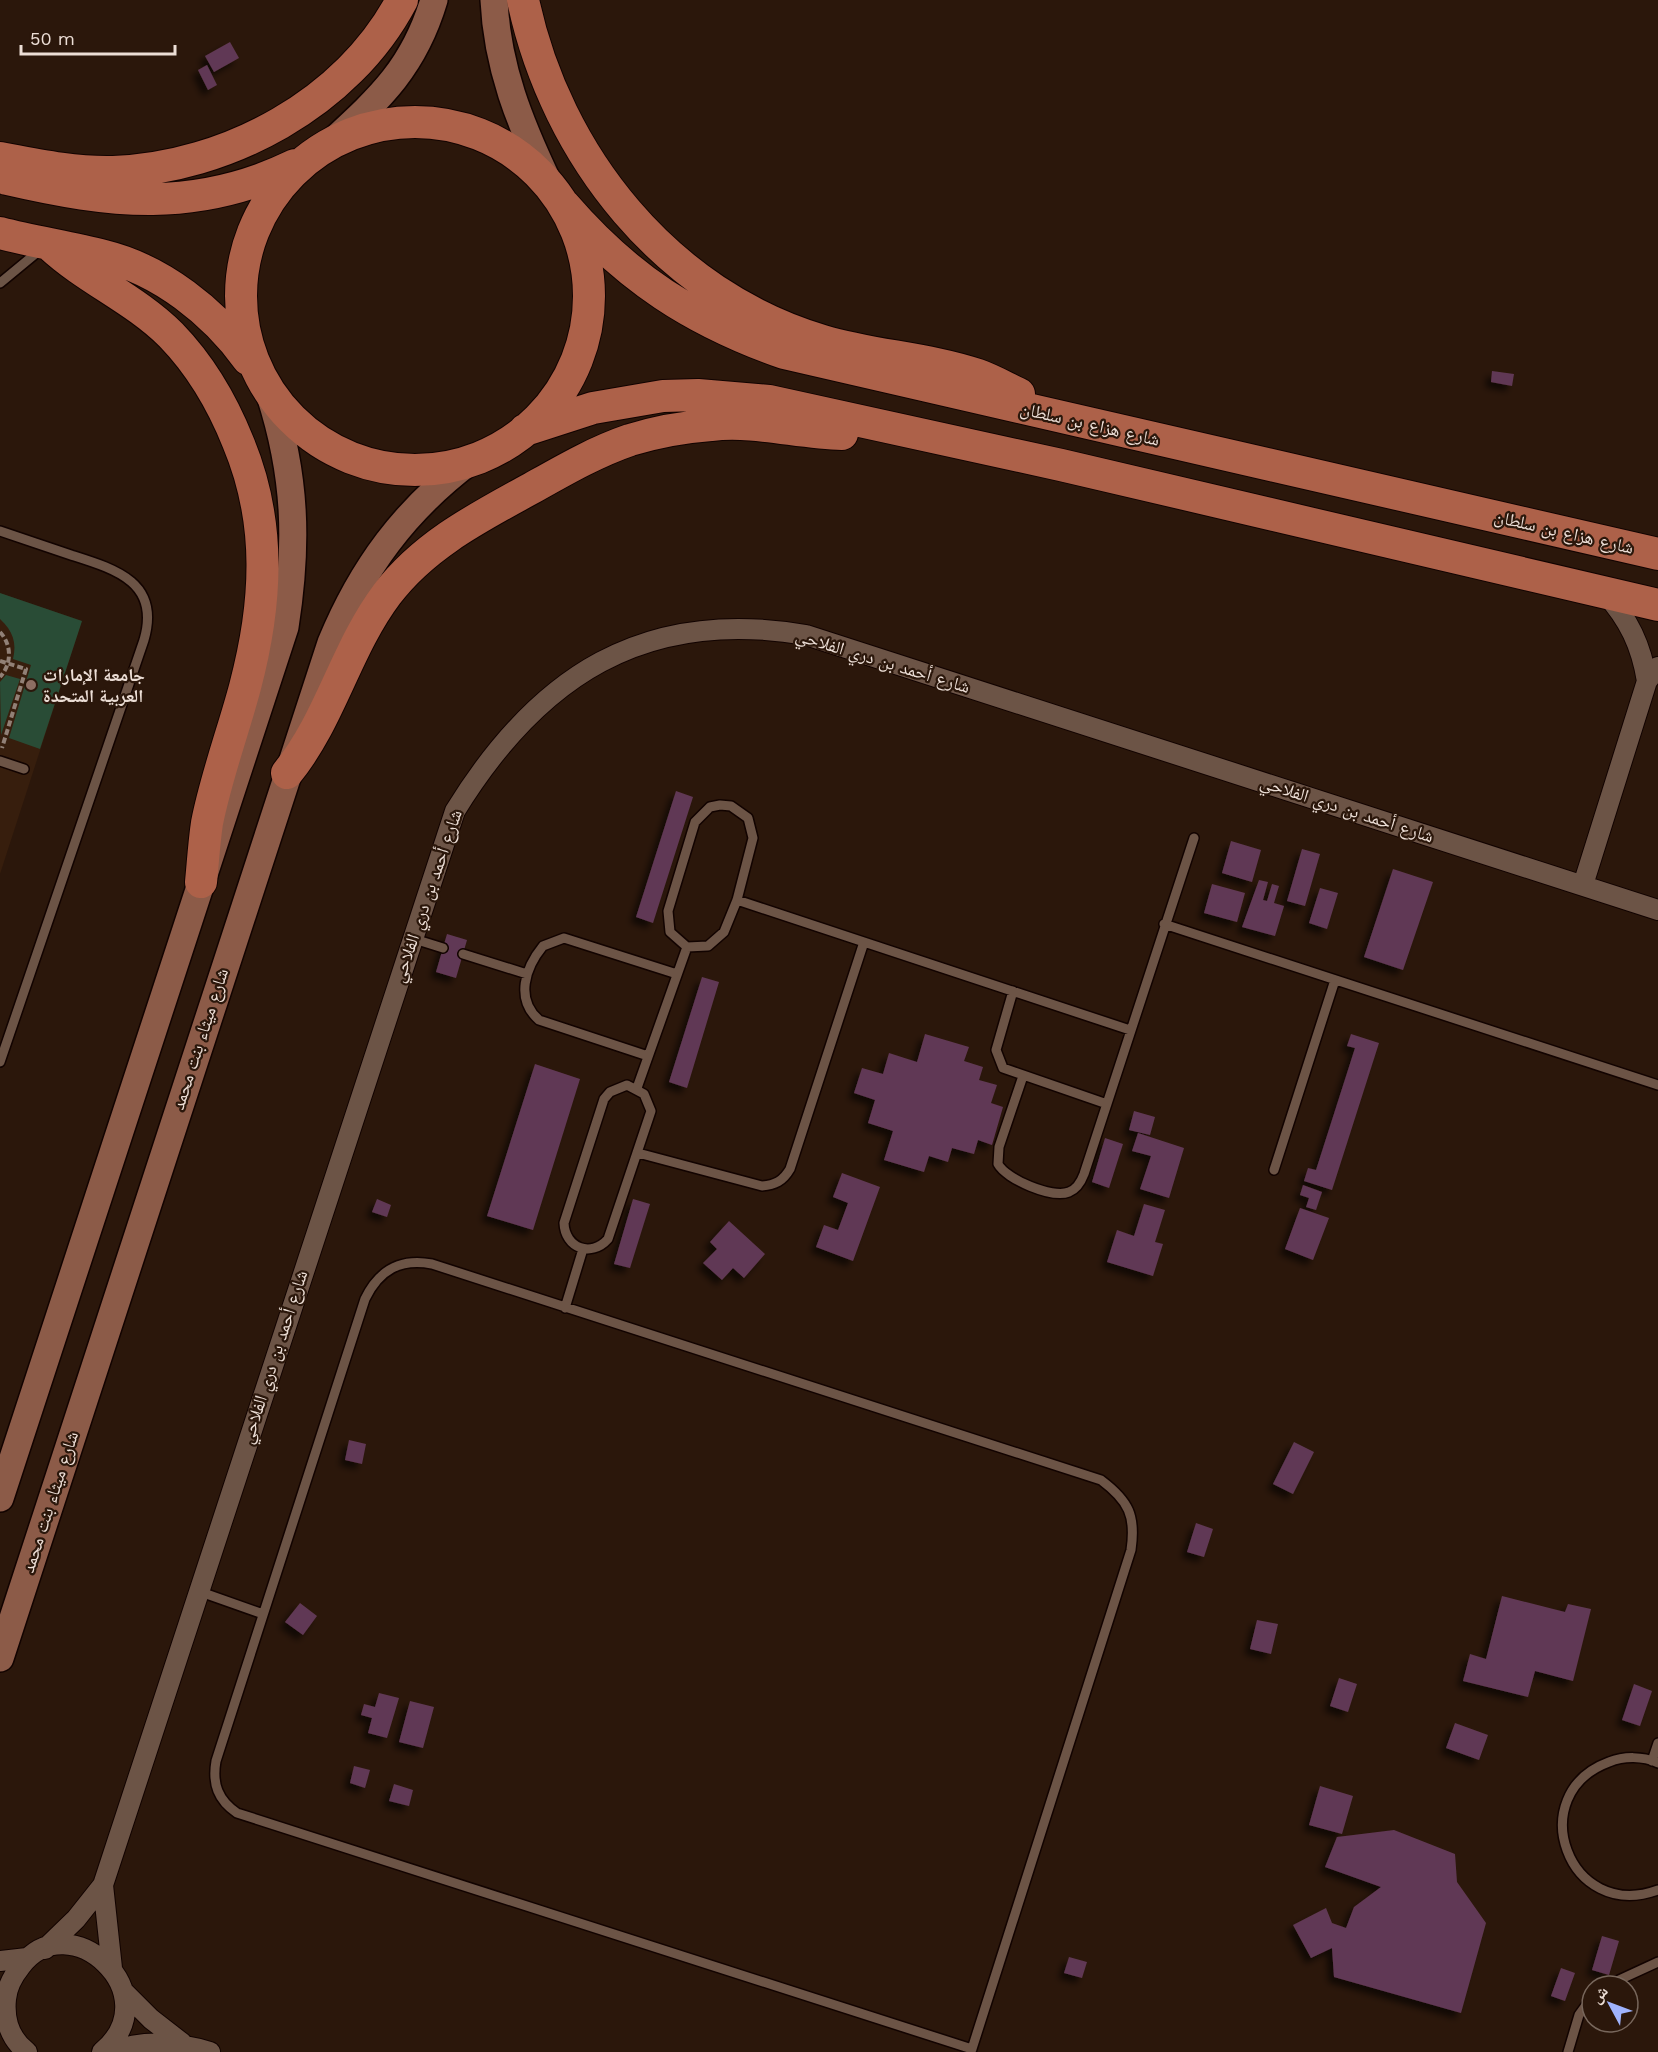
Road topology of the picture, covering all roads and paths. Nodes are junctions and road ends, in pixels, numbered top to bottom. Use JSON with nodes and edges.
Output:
{"nodes":[{"id":1,"x":402,"y":0,"type":"edge"},
{"id":2,"x":434,"y":0,"type":"edge"},
{"id":3,"x":494,"y":0,"type":"edge"},
{"id":4,"x":523,"y":0,"type":"edge"},
{"id":5,"x":319,"y":151,"type":"junction"},
{"id":6,"x":0,"y":158,"type":"edge"},
{"id":7,"x":0,"y":177,"type":"edge"},
{"id":8,"x":556,"y":194,"type":"junction"},
{"id":9,"x":0,"y":233,"type":"edge"},
{"id":10,"x":49,"y":245,"type":"junction"},
{"id":11,"x":0,"y":283,"type":"edge"},
{"id":12,"x":264,"y":385,"type":"junction"},
{"id":13,"x":1065,"y":419,"type":"junction"},
{"id":14,"x":898,"y":429,"type":"junction"},
{"id":15,"x":525,"y":430,"type":"junction"},
{"id":16,"x":470,"y":461,"type":"junction"},
{"id":17,"x":0,"y":531,"type":"edge"},
{"id":18,"x":1658,"y":554,"type":"edge"},
{"id":19,"x":1605,"y":593,"type":"junction"},
{"id":20,"x":1658,"y":605,"type":"edge"},
{"id":21,"x":0,"y":632,"type":"edge"},
{"id":22,"x":0,"y":661,"type":"edge"},
{"id":23,"x":8,"y":663,"type":"junction"},
{"id":24,"x":1653,"y":674,"type":"edge"},
{"id":25,"x":0,"y":676,"type":"edge"},
{"id":26,"x":0,"y":754,"type":"edge"},
{"id":27,"x":0,"y":761,"type":"edge"},
{"id":28,"x":24,"y":769,"type":"dead end"},
{"id":29,"x":287,"y":773,"type":"junction"},
{"id":30,"x":1194,"y":838,"type":"dead end"},
{"id":31,"x":201,"y":882,"type":"junction"},
{"id":32,"x":1583,"y":885,"type":"junction"},
{"id":33,"x":737,"y":900,"type":"junction"},
{"id":34,"x":1658,"y":910,"type":"edge"},
{"id":35,"x":1164,"y":924,"type":"junction"},
{"id":36,"x":411,"y":938,"type":"junction"},
{"id":37,"x":864,"y":942,"type":"junction"},
{"id":38,"x":687,"y":946,"type":"junction"},
{"id":39,"x":443,"y":948,"type":"dead end"},
{"id":40,"x":463,"y":954,"type":"dead end"},
{"id":41,"x":527,"y":974,"type":"junction"},
{"id":42,"x":677,"y":974,"type":"junction"},
{"id":43,"x":1335,"y":980,"type":"junction"},
{"id":44,"x":1013,"y":991,"type":"junction"},
{"id":45,"x":1130,"y":1030,"type":"junction"},
{"id":46,"x":648,"y":1056,"type":"junction"},
{"id":47,"x":0,"y":1062,"type":"edge"},
{"id":48,"x":1023,"y":1076,"type":"junction"},
{"id":49,"x":1658,"y":1085,"type":"edge"},
{"id":50,"x":637,"y":1088,"type":"junction"},
{"id":51,"x":1107,"y":1104,"type":"junction"},
{"id":52,"x":638,"y":1153,"type":"junction"},
{"id":53,"x":1274,"y":1170,"type":"dead end"},
{"id":54,"x":583,"y":1249,"type":"junction"},
{"id":55,"x":565,"y":1308,"type":"junction"},
{"id":56,"x":0,"y":1498,"type":"edge"},
{"id":57,"x":198,"y":1591,"type":"junction"},
{"id":58,"x":263,"y":1614,"type":"junction"},
{"id":59,"x":0,"y":1658,"type":"edge"},
{"id":60,"x":1658,"y":1743,"type":"edge"},
{"id":61,"x":1655,"y":1762,"type":"edge"},
{"id":62,"x":103,"y":1885,"type":"junction"},
{"id":63,"x":1658,"y":1890,"type":"edge"},
{"id":64,"x":45,"y":1949,"type":"junction"},
{"id":65,"x":27,"y":1958,"type":"junction"},
{"id":66,"x":0,"y":1961,"type":"edge"},
{"id":67,"x":1658,"y":1962,"type":"edge"},
{"id":68,"x":112,"y":1968,"type":"junction"},
{"id":69,"x":1632,"y":1974,"type":"edge"},
{"id":70,"x":124,"y":1992,"type":"junction"},
{"id":71,"x":1580,"y":2014,"type":"edge"},
{"id":72,"x":9,"y":2029,"type":"edge"},
{"id":73,"x":182,"y":2043,"type":"junction"},
{"id":74,"x":972,"y":2050,"type":"edge"},
{"id":75,"x":27,"y":2052,"type":"edge"},
{"id":76,"x":102,"y":2052,"type":"edge"},
{"id":77,"x":111,"y":2052,"type":"edge"},
{"id":78,"x":210,"y":2052,"type":"edge"},
{"id":79,"x":1568,"y":2052,"type":"edge"}],
"edges":[{"from":1,"to":6,"type":"main road"},
{"from":2,"to":5,"type":"main road"},
{"from":3,"to":8,"type":"main road"},
{"from":4,"to":13,"type":"main road"},
{"from":5,"to":7,"type":"main road"},
{"from":5,"to":8,"type":"main road","name":"شارع هزاع بن سلطان"},
{"from":5,"to":12,"type":"main road"},
{"from":8,"to":13,"type":"main road","name":"شارع هزاع بن سلطان"},
{"from":8,"to":15,"type":"main road"},
{"from":9,"to":10,"type":"main road"},
{"from":10,"to":11,"type":"lane"},
{"from":10,"to":12,"type":"main road"},
{"from":10,"to":31,"type":"main road"},
{"from":12,"to":16,"type":"main road"},
{"from":12,"to":31,"type":"main road"},
{"from":13,"to":18,"type":"main road","name":"شارع هزاع بن سلطان"},
{"from":14,"to":15,"type":"main road"},
{"from":14,"to":19,"type":"main road"},
{"from":14,"to":29,"type":"main road"},
{"from":15,"to":16,"type":"main road"},
{"from":16,"to":29,"type":"main road","name":"شارع ميثاء بنت محمد"},
{"from":17,"to":47,"type":"lane"},
{"from":19,"to":20,"type":"main road"},
{"from":19,"to":24,"type":"street"},
{"from":21,"to":23,"type":"path"},
{"from":22,"to":23,"type":"path"},
{"from":23,"to":25,"type":"path"},
{"from":23,"to":26,"type":"path"},
{"from":24,"to":32,"type":"street"},
{"from":27,"to":28,"type":"lane"},
{"from":29,"to":59,"type":"main road","name":"شارع ميثاء بنت محمد"},
{"from":30,"to":35,"type":"lane"},
{"from":31,"to":56,"type":"main road"},
{"from":32,"to":34,"type":"street","name":"شارع أحمد بن دري الفلاحي"},
{"from":32,"to":36,"type":"street","name":"شارع أحمد بن دري الفلاحي"},
{"from":33,"to":37,"type":"lane"},
{"from":33,"to":38,"type":"lane"},
{"from":33,"to":38,"type":"lane"},
{"from":35,"to":43,"type":"lane"},
{"from":35,"to":45,"type":"lane"},
{"from":36,"to":39,"type":"lane"},
{"from":36,"to":57,"type":"street","name":"شارع أحمد بن دري الفلاحي"},
{"from":37,"to":44,"type":"lane"},
{"from":37,"to":52,"type":"lane"},
{"from":38,"to":42,"type":"lane"},
{"from":40,"to":41,"type":"lane"},
{"from":41,"to":42,"type":"lane"},
{"from":41,"to":46,"type":"lane"},
{"from":42,"to":46,"type":"lane"},
{"from":43,"to":49,"type":"lane"},
{"from":43,"to":53,"type":"lane"},
{"from":44,"to":45,"type":"lane"},
{"from":44,"to":48,"type":"lane"},
{"from":45,"to":51,"type":"lane"},
{"from":46,"to":50,"type":"lane"},
{"from":48,"to":51,"type":"lane"},
{"from":48,"to":51,"type":"lane"},
{"from":50,"to":52,"type":"lane"},
{"from":50,"to":54,"type":"lane"},
{"from":52,"to":54,"type":"lane"},
{"from":54,"to":55,"type":"lane"},
{"from":55,"to":58,"type":"lane"},
{"from":55,"to":74,"type":"lane"},
{"from":57,"to":58,"type":"lane"},
{"from":57,"to":62,"type":"street","name":"شارع أحمد بن دري الفلاحي"},
{"from":58,"to":74,"type":"lane"},
{"from":60,"to":61,"type":"lane"},
{"from":61,"to":63,"type":"lane"},
{"from":62,"to":64,"type":"street","name":"شارع أحمد بن دري الفلاحي"},
{"from":62,"to":68,"type":"street","name":"شارع أحمد بن دري الفلاحي"},
{"from":64,"to":65,"type":"street"},
{"from":64,"to":68,"type":"street"},
{"from":65,"to":66,"type":"street"},
{"from":65,"to":72,"type":"street"},
{"from":67,"to":69,"type":"lane"},
{"from":68,"to":70,"type":"street"},
{"from":70,"to":73,"type":"street"},
{"from":70,"to":76,"type":"street"},
{"from":71,"to":79,"type":"lane"},
{"from":72,"to":75,"type":"street"},
{"from":73,"to":77,"type":"street"},
{"from":73,"to":78,"type":"street"}]}
